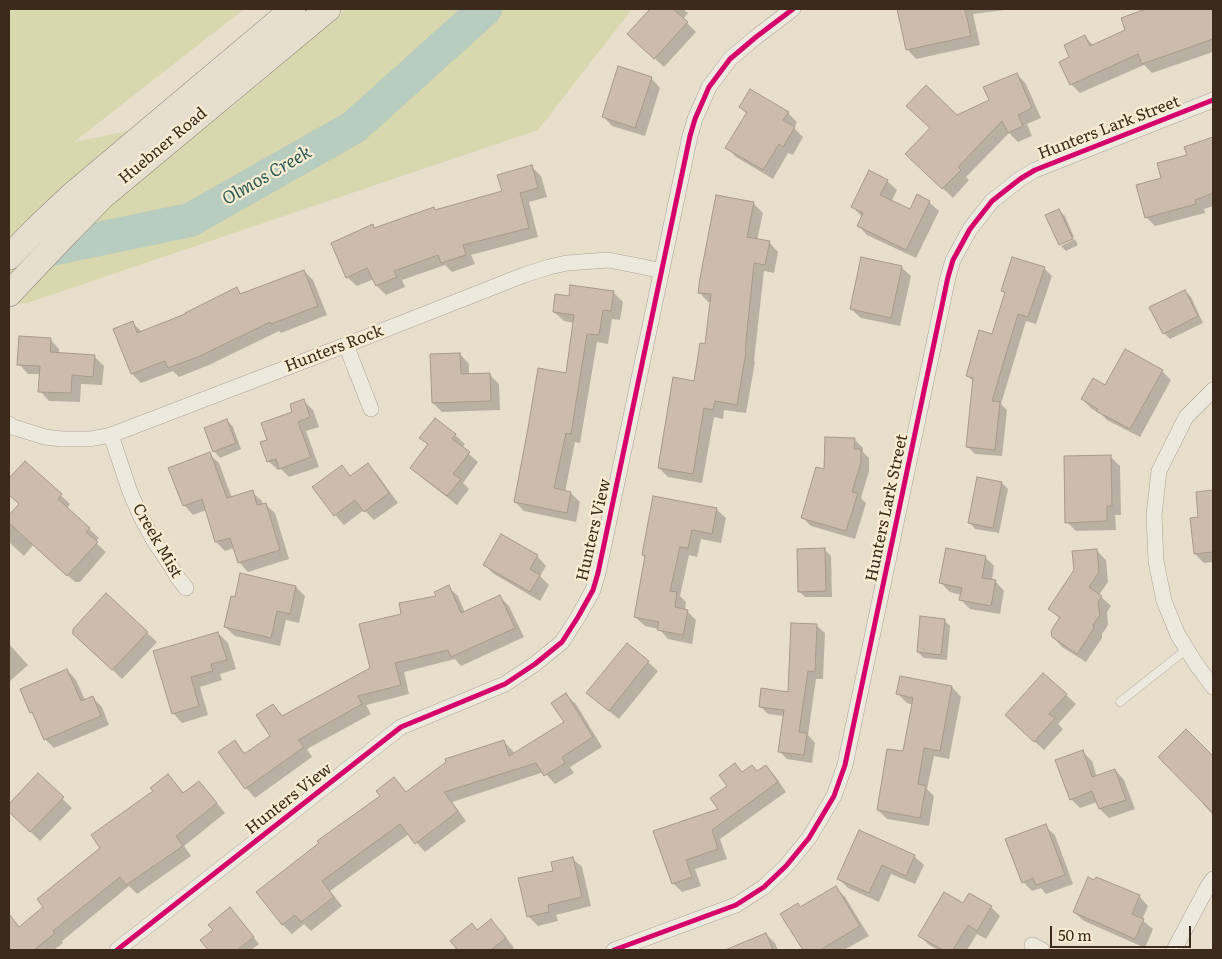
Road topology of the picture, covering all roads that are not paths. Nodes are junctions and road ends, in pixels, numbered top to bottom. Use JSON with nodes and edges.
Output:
{"nodes":[{"id":1,"x":293,"y":9,"type":"edge"},
{"id":2,"x":328,"y":9,"type":"edge"},
{"id":3,"x":793,"y":9,"type":"edge"},
{"id":4,"x":1213,"y":100,"type":"edge"},
{"id":5,"x":9,"y":258,"type":"edge"},
{"id":6,"x":662,"y":271,"type":"junction"},
{"id":7,"x":9,"y":294,"type":"edge"},
{"id":8,"x":346,"y":345,"type":"junction"},
{"id":9,"x":1213,"y":390,"type":"edge"},
{"id":10,"x":371,"y":409,"type":"dead end"},
{"id":11,"x":9,"y":424,"type":"edge"},
{"id":12,"x":111,"y":435,"type":"junction"},
{"id":13,"x":186,"y":588,"type":"dead end"},
{"id":14,"x":1187,"y":649,"type":"junction"},
{"id":15,"x":1213,"y":687,"type":"edge"},
{"id":16,"x":1120,"y":702,"type":"dead end"},
{"id":17,"x":1213,"y":879,"type":"edge"},
{"id":18,"x":118,"y":950,"type":"edge"},
{"id":19,"x":614,"y":950,"type":"edge"},
{"id":20,"x":1174,"y":950,"type":"edge"}],
"edges":[{"from":1,"to":5,"type":"main road","name":"Huebner Road"},
{"from":2,"to":7,"type":"main road","name":"Huebner Road"},
{"from":3,"to":6,"type":"street","name":"Hunters View"},
{"from":4,"to":19,"type":"street","name":"Hunters Lark Street"},
{"from":6,"to":8,"type":"street","name":"Hunters Rock"},
{"from":6,"to":18,"type":"street","name":"Hunters View"},
{"from":8,"to":10,"type":"street"},
{"from":8,"to":12,"type":"street","name":"Hunters Rock"},
{"from":9,"to":14,"type":"street"},
{"from":11,"to":12,"type":"street","name":"Hunters Rock"},
{"from":12,"to":13,"type":"street","name":"Creek Mist"},
{"from":14,"to":15,"type":"street"},
{"from":14,"to":16,"type":"lane"},
{"from":17,"to":20,"type":"street"}]}
